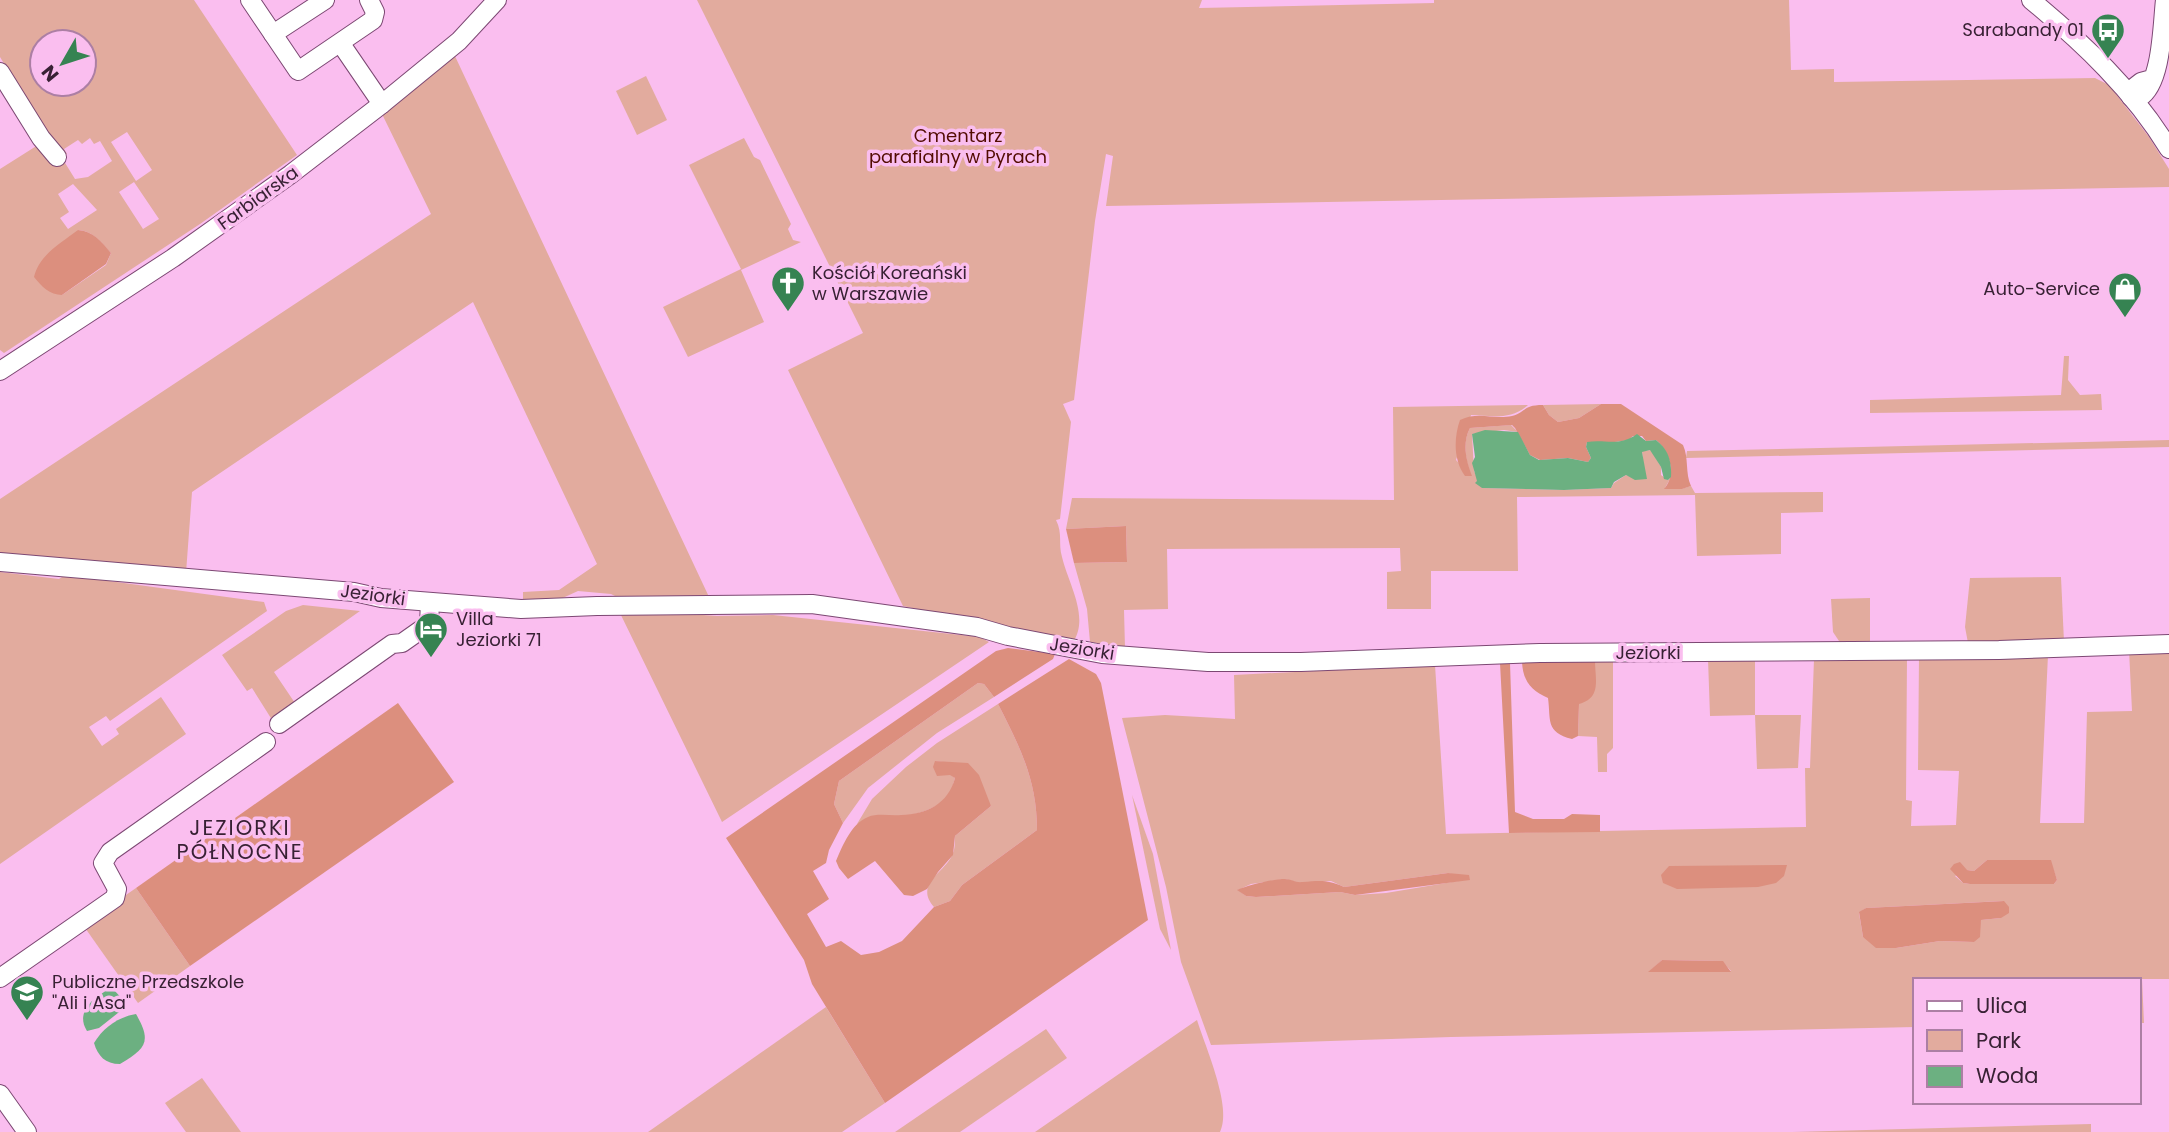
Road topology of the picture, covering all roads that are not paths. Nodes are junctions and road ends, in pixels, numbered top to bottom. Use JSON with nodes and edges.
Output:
{"nodes":[{"id":1,"x":250,"y":0,"type":"edge"},
{"id":2,"x":325,"y":0,"type":"edge"},
{"id":3,"x":369,"y":0,"type":"edge"},
{"id":4,"x":497,"y":0,"type":"edge"},
{"id":5,"x":2031,"y":0,"type":"edge"},
{"id":6,"x":2165,"y":0,"type":"edge"},
{"id":7,"x":273,"y":34,"type":"junction"},
{"id":8,"x":341,"y":44,"type":"junction"},
{"id":9,"x":0,"y":72,"type":"edge"},
{"id":10,"x":2131,"y":97,"type":"junction"},
{"id":11,"x":382,"y":104,"type":"junction"},
{"id":12,"x":2169,"y":149,"type":"edge"},
{"id":13,"x":57,"y":157,"type":"dead end"},
{"id":14,"x":0,"y":371,"type":"edge"},
{"id":15,"x":0,"y":562,"type":"edge"},
{"id":16,"x":430,"y":602,"type":"junction"},
{"id":17,"x":2169,"y":644,"type":"edge"},
{"id":18,"x":279,"y":724,"type":"dead end"},
{"id":19,"x":266,"y":742,"type":"dead end"},
{"id":20,"x":0,"y":978,"type":"edge"},
{"id":21,"x":0,"y":1094,"type":"edge"},
{"id":22,"x":27,"y":1132,"type":"edge"}],
"edges":[{"from":1,"to":7,"type":"street"},
{"from":2,"to":7,"type":"street"},
{"from":3,"to":8,"type":"street"},
{"from":4,"to":11,"type":"street","name":"Farbiarska"},
{"from":5,"to":10,"type":"street"},
{"from":6,"to":10,"type":"street"},
{"from":7,"to":8,"type":"street"},
{"from":8,"to":11,"type":"street"},
{"from":9,"to":13,"type":"street"},
{"from":10,"to":12,"type":"street"},
{"from":11,"to":14,"type":"street","name":"Farbiarska"},
{"from":15,"to":16,"type":"street","name":"Jeziorki"},
{"from":16,"to":17,"type":"street","name":"Jeziorki"},
{"from":16,"to":18,"type":"street"},
{"from":19,"to":20,"type":"street"},
{"from":21,"to":22,"type":"street"}]}
